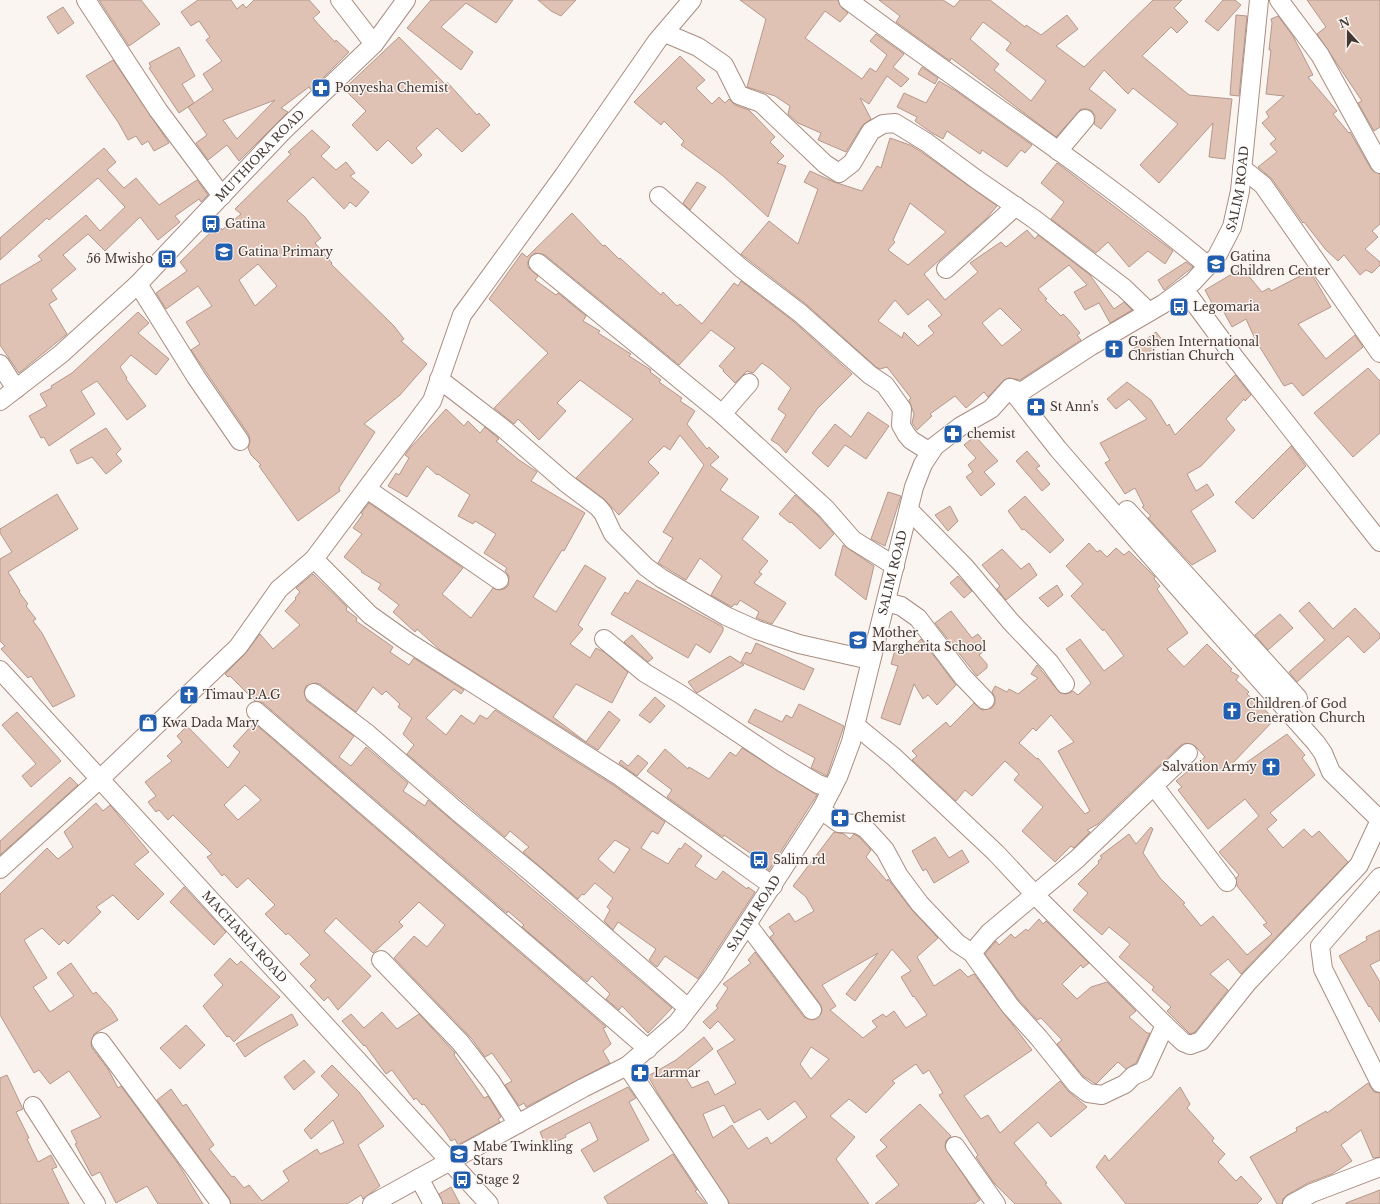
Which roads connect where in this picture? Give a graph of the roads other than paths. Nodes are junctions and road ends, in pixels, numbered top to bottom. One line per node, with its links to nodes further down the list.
1 (86, 0): 14 (street)
2 (340, 0): 9 (street)
3 (406, 0): 9 (street, MUTHIORA ROAD)
4 (692, 0): 8 (street)
5 (848, 0): 11 (street)
6 (1279, 0): 12 (street)
7 (1254, 3): 13 (street, SALIM ROAD)
8 (664, 33): 16 (street); 25 (street)
9 (374, 44): 14 (street, MUTHIORA ROAD)
10 (1085, 119): 11 (street)
11 (1058, 151): 18 (street)
12 (1380, 164)
13 (1242, 168): 18 (street, SALIM ROAD); 23 (street)
14 (222, 196): 20 (street, MUTHIORA ROAD)
15 (659, 196): 32 (street)
16 (1016, 206): 19 (street); 22 (street)
17 (538, 263): 30 (street)
18 (1208, 266): 21 (street, SALIM ROAD)
19 (946, 269)
20 (138, 284): 27 (street, MUTHIORA ROAD); 31 (street)
21 (1184, 289): 22 (street, SALIM ROAD); 35 (street)
22 (1149, 312): 28 (street, SALIM ROAD)
23 (1380, 352)
24 (0, 364): 27 (street)
25 (439, 379): 33 (street); 41 (street)
26 (749, 383): 30 (street)
27 (16, 389): 29 (street, MUTHIORA ROAD)
28 (1015, 390): 32 (street, SALIM ROAD); 45 (street); 64 (street)
29 (0, 401)
30 (722, 414): 37 (street)
31 (240, 441)
32 (930, 452): 34 (street, SALIM ROAD)
33 (367, 489): 36 (street); 38 (street)
34 (909, 510): 37 (street, SALIM ROAD); 43 (street)
35 (1380, 542)
36 (314, 559): 50 (street); 57 (street)
37 (895, 566): 39 (street, SALIM ROAD)
38 (499, 580)
39 (886, 602): 41 (street, SALIM ROAD); 46 (street)
40 (604, 639): 52 (street)
41 (870, 660): 48 (street, SALIM ROAD)
42 (0, 670): 50 (street, MACHARIA ROAD)
43 (1065, 684)
44 (314, 693): 62 (street)
45 (1298, 698)
46 (985, 700)
47 (256, 711): 66 (street)
48 (856, 725): 52 (street, SALIM ROAD); 58 (street)
49 (1188, 753): 51 (street)
50 (101, 778): 54 (street); 72 (street, MACHARIA ROAD)
51 (1154, 786): 56 (street); 58 (street)
52 (832, 789): 53 (street, SALIM ROAD)
53 (821, 810): 57 (street, SALIM ROAD); 60 (street)
54 (0, 869)
55 (1380, 877): 68 (street)
56 (1227, 882)
57 (773, 886): 59 (street, SALIM ROAD)
58 (1034, 894): 60 (street); 64 (street)
59 (747, 924): 62 (street, SALIM ROAD); 63 (street)
60 (972, 953): 64 (street)
61 (381, 960): 70 (street)
62 (688, 1008): 66 (street, SALIM ROAD)
63 (812, 1010)
64 (1165, 1025)
65 (101, 1042): 76 (street)
66 (648, 1049): 67 (street, SALIM ROAD)
67 (627, 1066): 70 (street, SALIM ROAD); 80 (street)
68 (1380, 1083)
69 (33, 1106): 75 (street)
70 (518, 1124): 72 (street, SALIM ROAD)
71 (955, 1146): 81 (street)
72 (450, 1161): 74 (street, SALIM ROAD); 79 (street, MACHARIA ROAD)
73 (1378, 1172): 82 (street)
74 (419, 1178): 77 (street, SALIM ROAD); 78 (street)
75 (96, 1204)
76 (221, 1204)
77 (372, 1204)
78 (433, 1204)
79 (489, 1204)
80 (719, 1204)
81 (996, 1204)
82 (1292, 1204)

